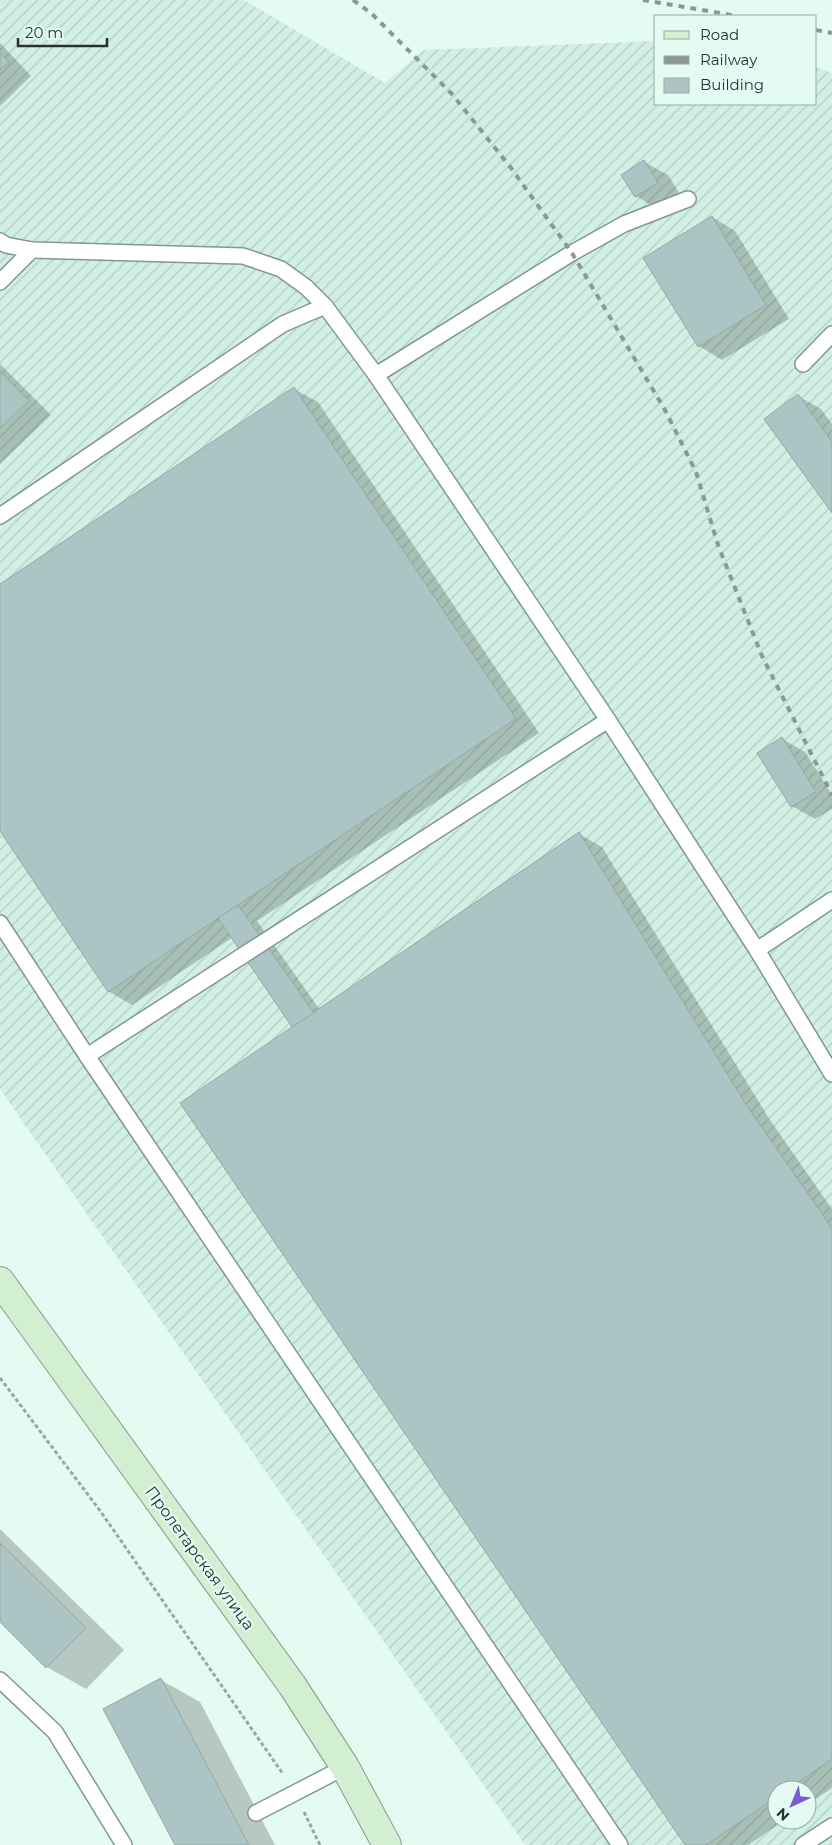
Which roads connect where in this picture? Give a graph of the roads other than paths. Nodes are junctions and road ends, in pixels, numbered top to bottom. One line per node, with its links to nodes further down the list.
1 (688, 199): 8 (lane)
2 (0, 241): 3 (lane)
3 (32, 250): 4 (lane); 5 (lane)
4 (0, 282)
5 (325, 306): 8 (lane); 9 (lane)
6 (832, 334): 7 (lane)
7 (803, 364)
8 (376, 375): 10 (lane)
9 (0, 516)
10 (608, 720): 13 (lane); 14 (lane)
11 (832, 900): 13 (lane)
12 (0, 923): 14 (lane)
13 (757, 950): 15 (lane)
14 (87, 1056): 23 (lane)
15 (832, 1074)
16 (0, 1281): 18 (main road, Пролетарская улица)
17 (0, 1680): 21 (lane)
18 (345, 1768): 19 (lane); 22 (main road, Пролетарская улица)
19 (256, 1813)
20 (832, 1826): 24 (lane)
21 (124, 1845)
22 (386, 1845)
23 (620, 1845)
24 (804, 1845)

